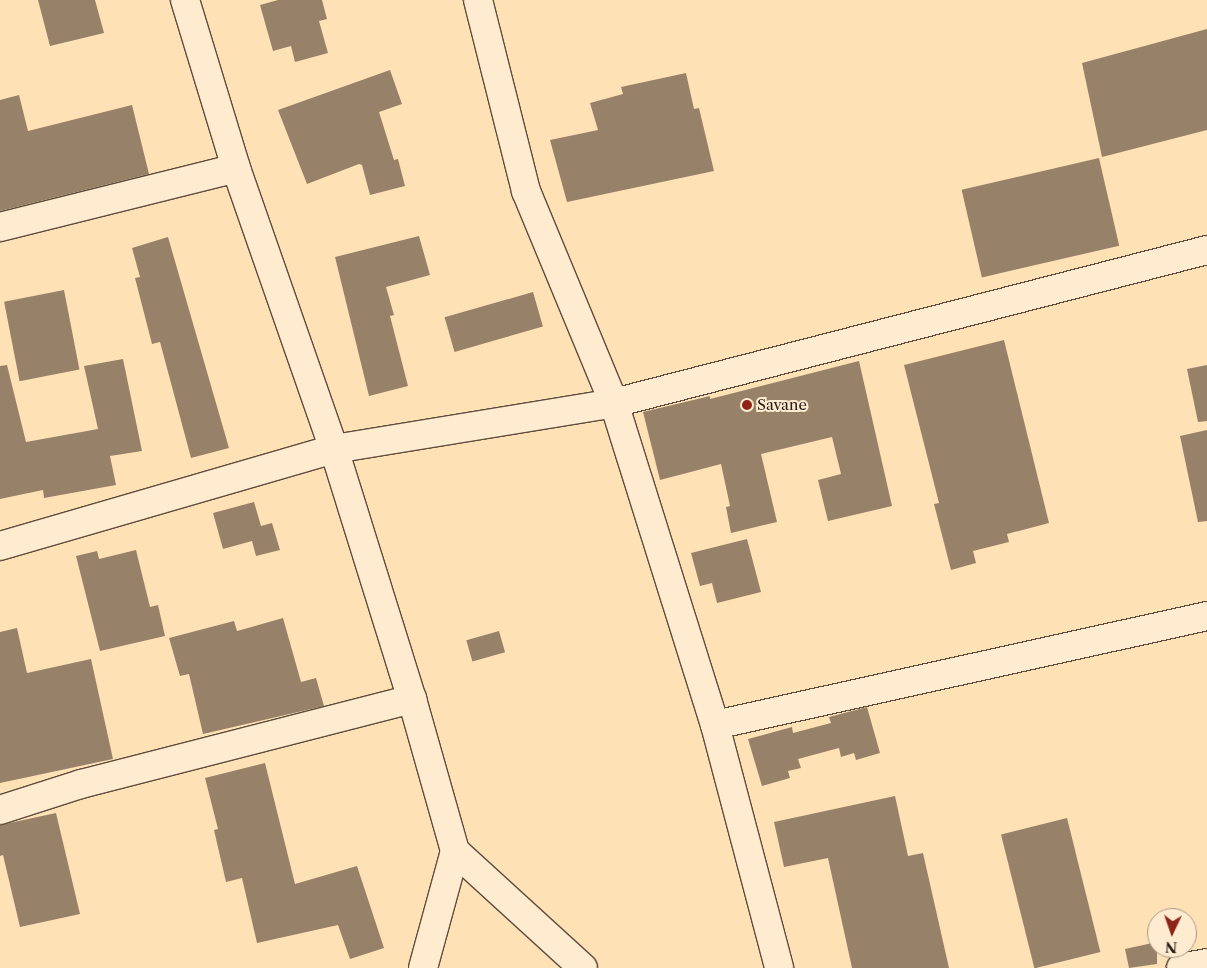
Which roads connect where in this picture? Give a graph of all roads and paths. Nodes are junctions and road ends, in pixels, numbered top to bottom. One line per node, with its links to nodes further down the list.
1 (184, 0): 3 (street)
2 (478, 0): 6 (street)
3 (236, 168): 4 (street); 7 (street)
4 (0, 227)
5 (1207, 250): 6 (street)
6 (614, 403): 7 (street); 11 (street)
7 (334, 449): 8 (street); 10 (street)
8 (0, 546)
9 (1207, 616): 11 (street)
10 (412, 699): 12 (street); 13 (street)
11 (715, 725): 17 (street)
12 (0, 810)
13 (455, 851): 15 (street); 16 (street)
14 (1207, 963): 18 (street)
15 (423, 968)
16 (582, 968)
17 (779, 968)
18 (1181, 968)

